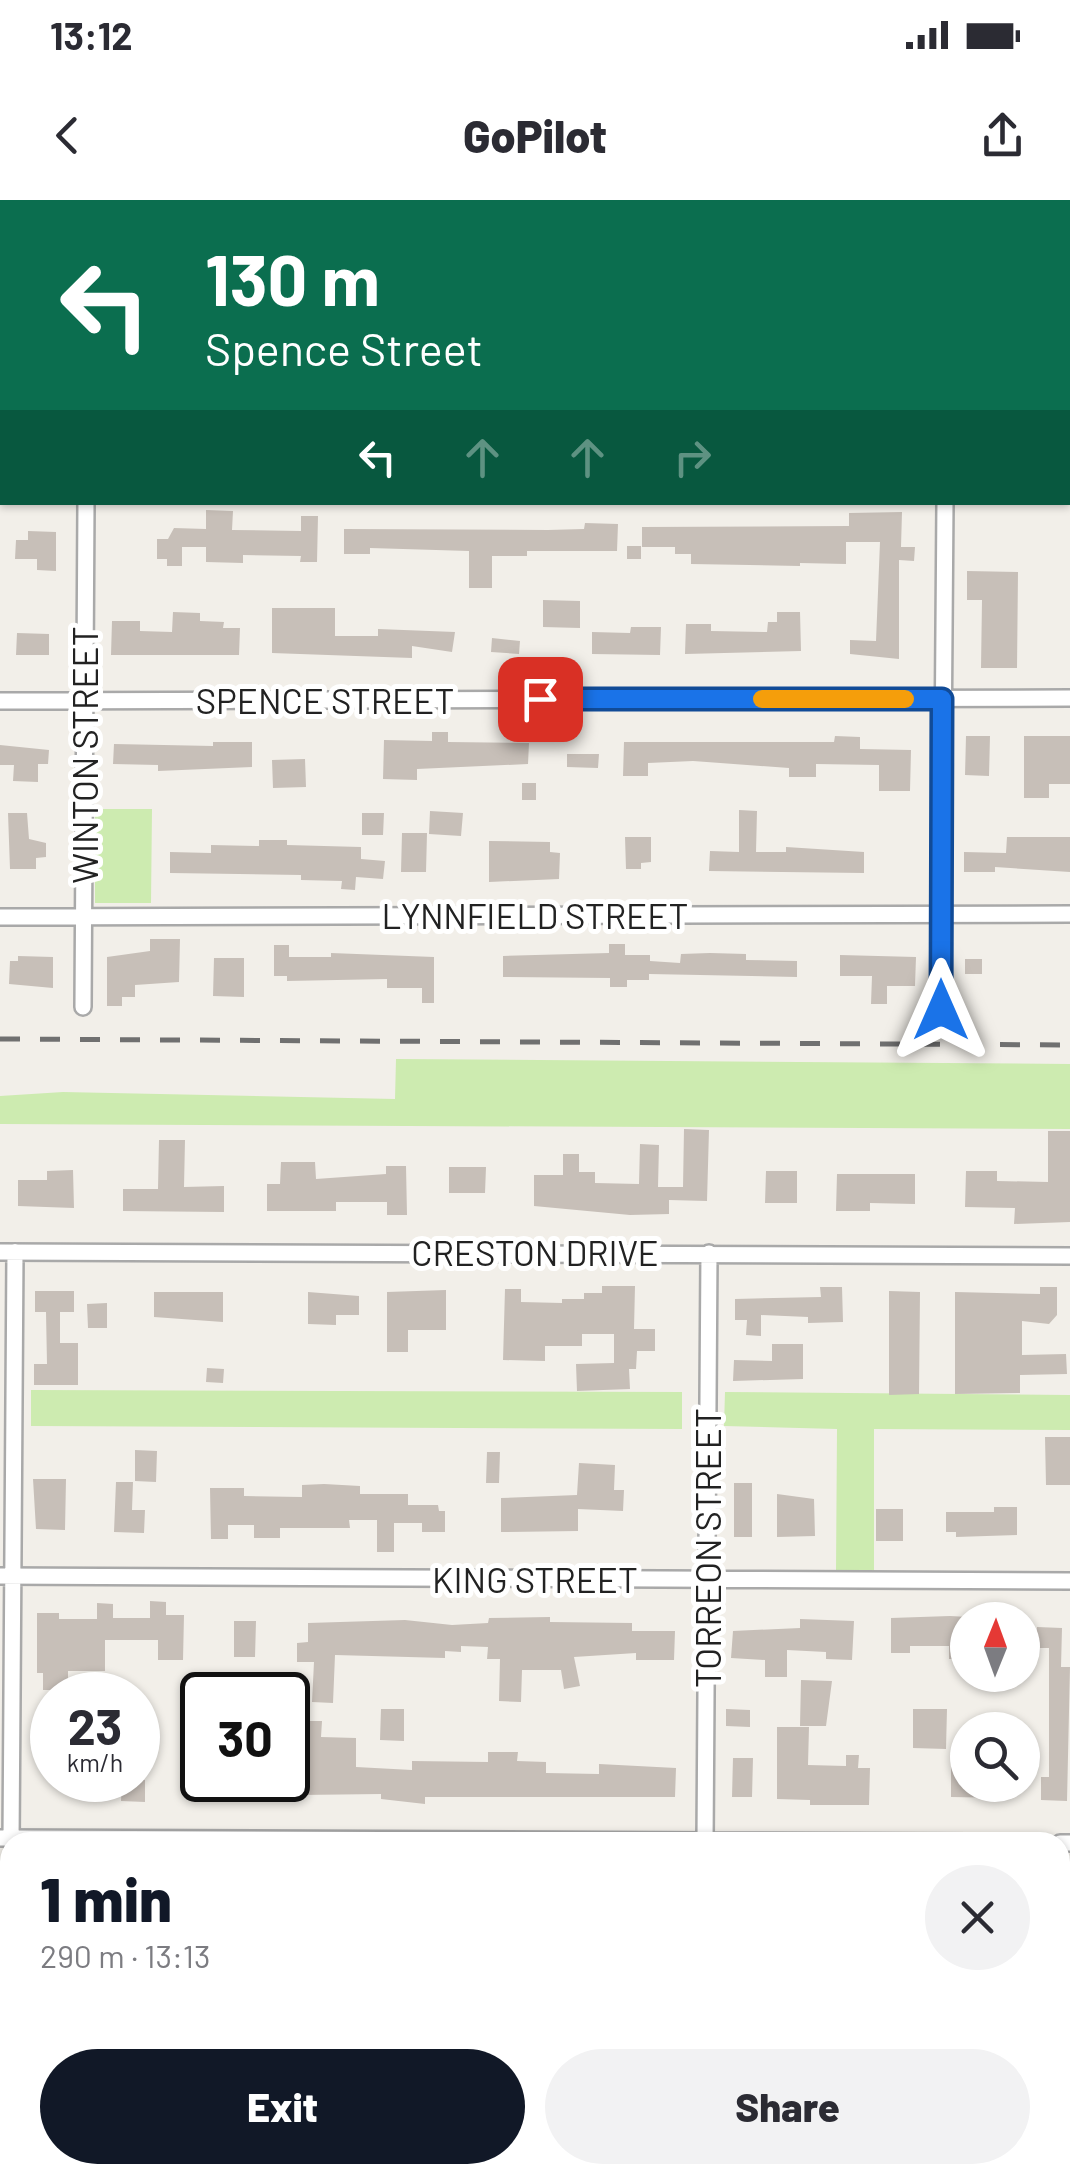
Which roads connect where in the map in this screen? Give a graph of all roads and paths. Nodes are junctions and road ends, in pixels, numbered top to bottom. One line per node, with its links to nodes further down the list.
1 (86, 505): 5 (street, WINTON STREET)
2 (944, 505): 4 (street)
3 (1070, 698): 4 (street, SPENCE STREET)
4 (942, 699): 5 (street, SPENCE STREET); 7 (street)
5 (83, 700): 6 (street, SPENCE STREET); 10 (street, WINTON STREET)
6 (0, 701)
7 (942, 914): 8 (street, LYNNFIELD STREET); 10 (street, LYNNFIELD STREET); 12 (street)
8 (1070, 914)
9 (0, 917): 10 (street, LYNNFIELD STREET)
10 (83, 917): 11 (street, WINTON STREET)
11 (83, 1007)
12 (941, 1010)
13 (7, 1252): 14 (street, CRESTON DRIVE); 16 (street)
14 (709, 1252): 15 (street, CRESTON DRIVE); 17 (street, TORREON STREET)
15 (1070, 1256)
16 (6, 1576): 17 (street, KING STREET); 19 (street)
17 (706, 1580): 18 (street, KING STREET); 20 (street, TORREON STREET)
18 (1070, 1581)
19 (7, 1832)
20 (705, 1832)

